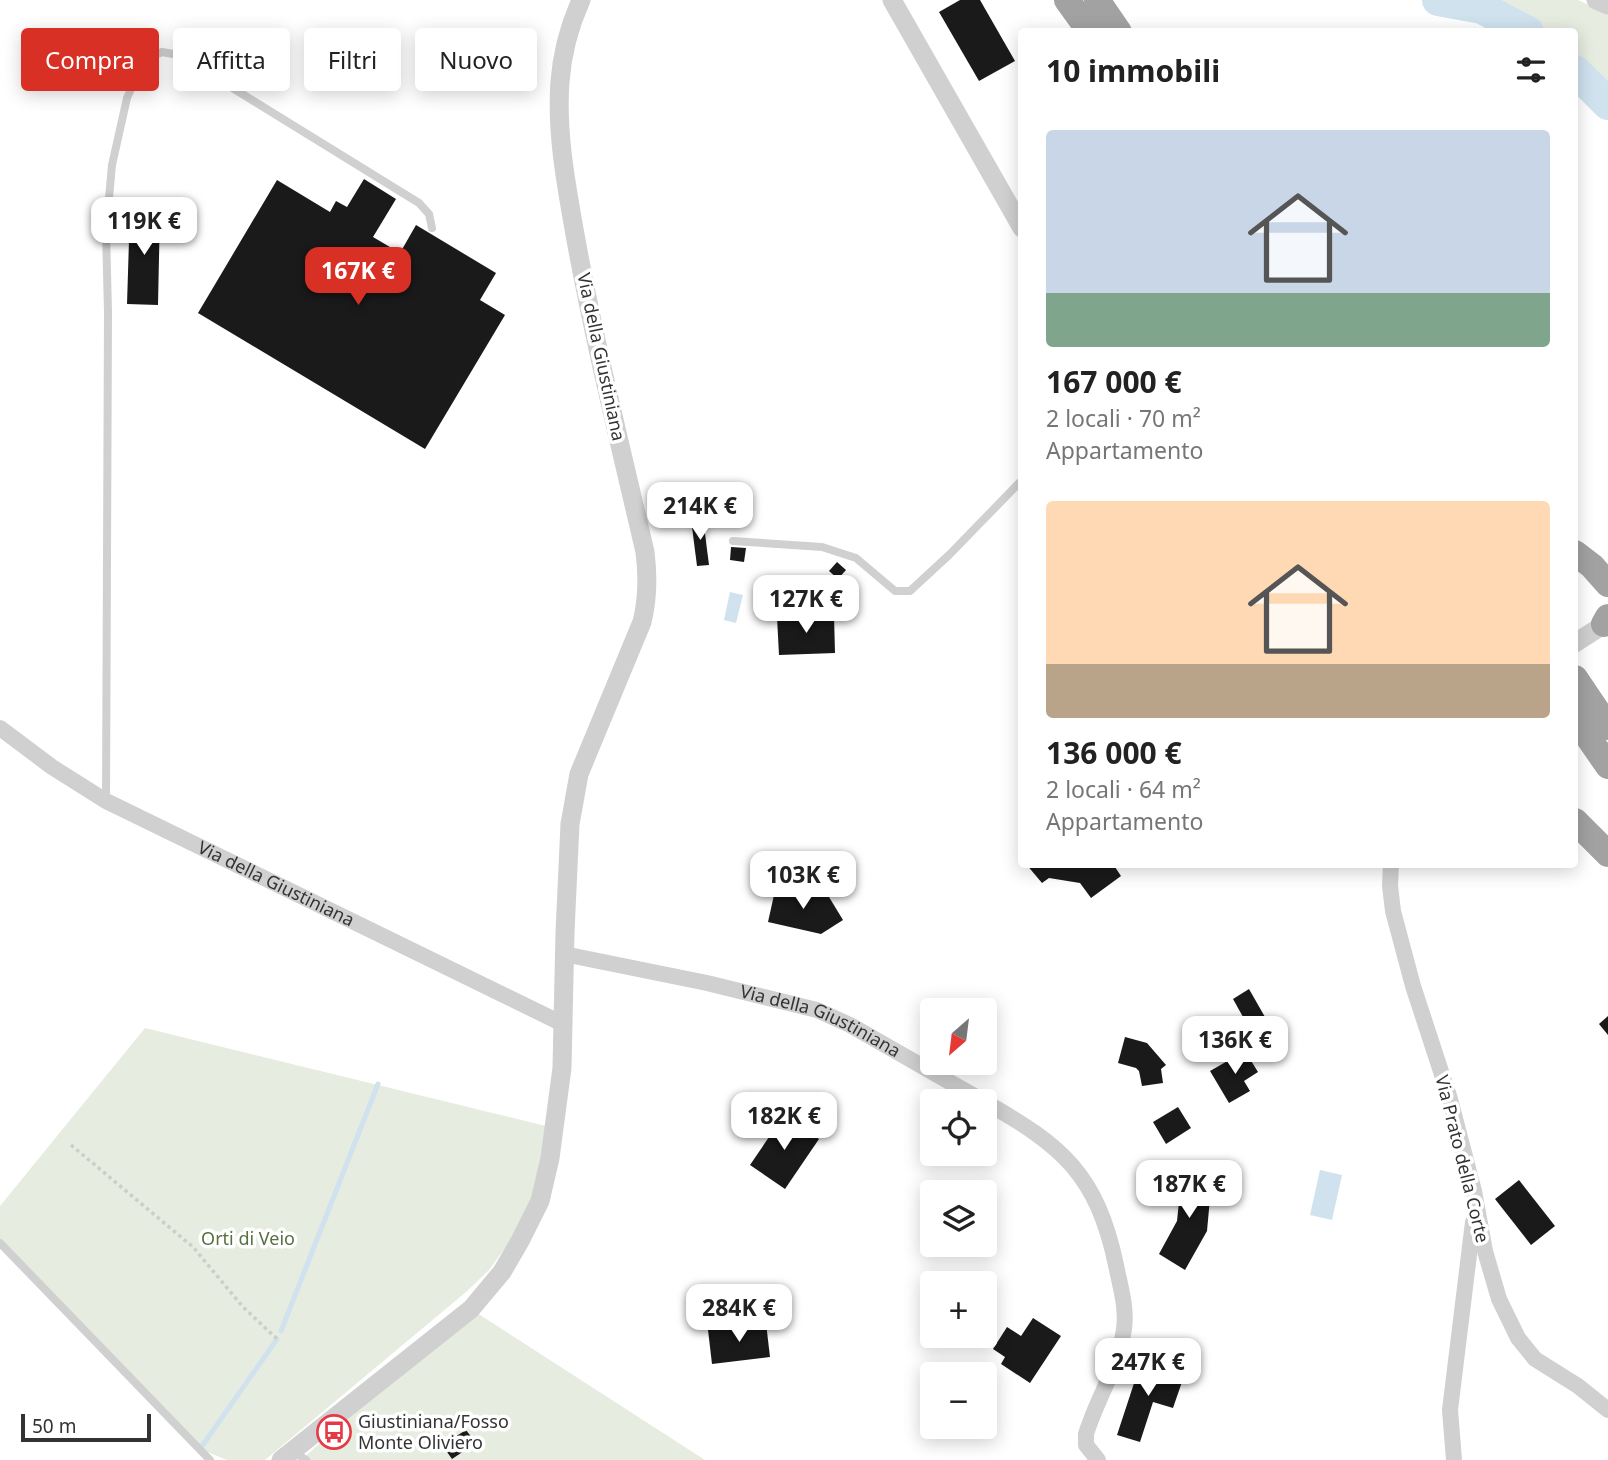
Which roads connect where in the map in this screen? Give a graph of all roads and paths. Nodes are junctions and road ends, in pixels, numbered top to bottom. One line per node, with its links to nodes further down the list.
1 (581, 0): 24 (street, Via della Giustiniana)
2 (892, 0): 9 (street)
3 (1068, 0): 7 (highway)
4 (1097, 0): 8 (highway)
5 (1595, 0): 6 (street)
6 (1608, 5)
7 (1087, 28)
8 (1116, 28)
9 (1018, 221)
10 (432, 228): 20 (lane)
11 (1018, 484): 12 (lane)
12 (733, 541)
13 (1607, 622): 14 (street)
14 (1578, 641)
15 (1578, 682): 17 (highway)
16 (1578, 722): 19 (highway)
17 (1608, 727)
18 (0, 729): 20 (street, Via della Giustiniana)
19 (1608, 766)
20 (106, 801): 25 (street, Via della Giustiniana)
21 (1578, 824): 22 (highway)
22 (1608, 855)
23 (1391, 868): 29 (street, Via Prato della Corte)
24 (564, 954): 25 (street, Via della Giustiniana); 26 (street, Via della Giustiniana)
25 (563, 1024): 33 (street, Via della Giustiniana)
26 (963, 1089)
27 (997, 1108): 35 (street, Via della Giustiniana)
28 (71, 1145): 31 (path)
29 (1474, 1191): 32 (street, Via Prato della Corte); 36 (street)
30 (0, 1243): 34 (lane)
31 (277, 1339)
32 (1608, 1410)
33 (293, 1457)
34 (210, 1460)
35 (1098, 1460)
36 (1454, 1460)

